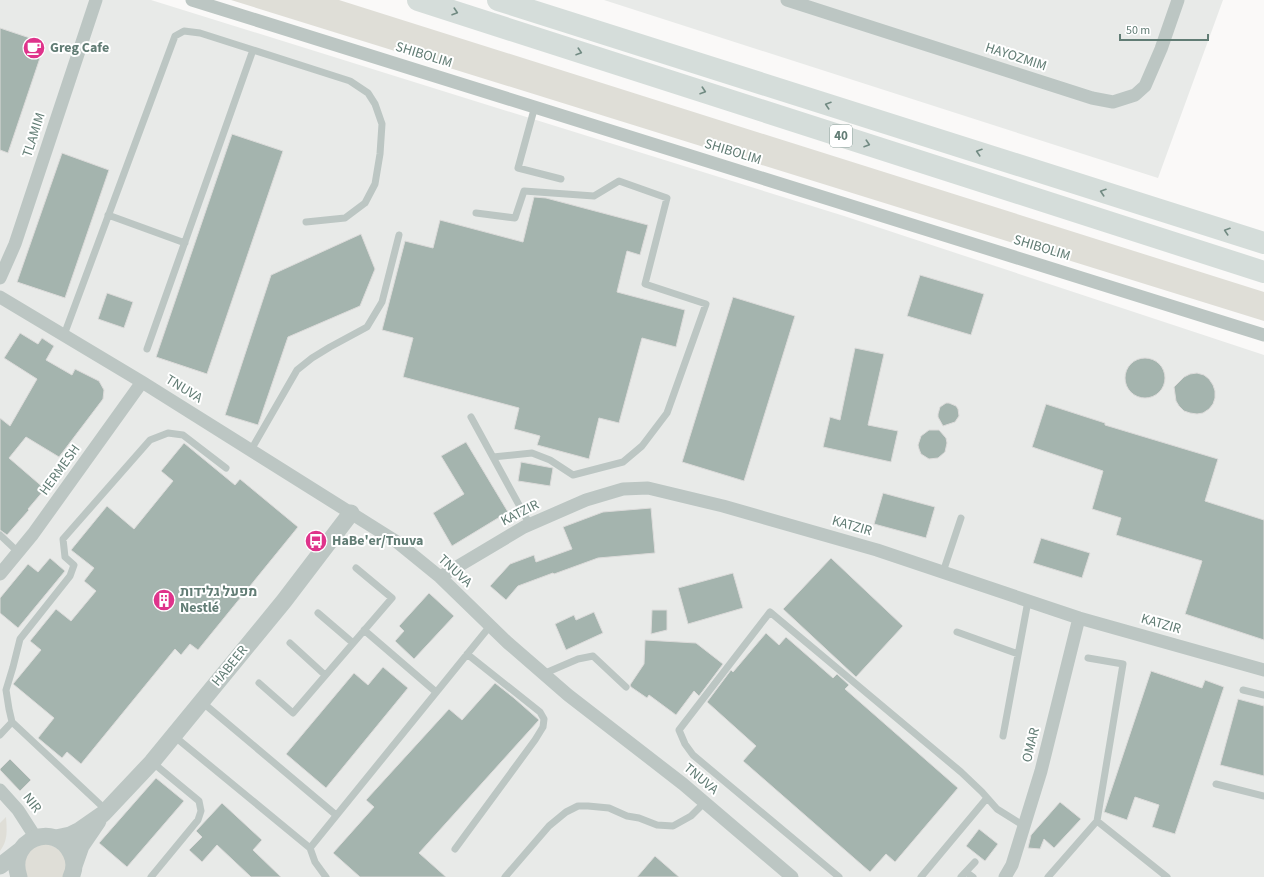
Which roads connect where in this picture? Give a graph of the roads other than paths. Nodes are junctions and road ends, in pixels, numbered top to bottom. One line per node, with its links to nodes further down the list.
1 (96, 0): 17 (street, TLAMIM)
2 (192, 0): 8 (street, SHIBOLIM)
3 (418, 0): 16 (highway, 40, one-way to 16)
4 (498, 0): 15 (highway, 40, one-way to 4)
5 (787, 0): 6 (street, HAYOZMIM)
6 (1178, 0)
7 (253, 50): 11 (lane); 12 (lane); 14 (lane)
8 (535, 106): 9 (lane); 20 (street, SHIBOLIM)
9 (561, 179)
10 (476, 213): 25 (lane)
11 (108, 215): 14 (lane); 19 (lane)
12 (306, 222)
13 (399, 234): 24 (lane)
14 (185, 243): 21 (lane)
15 (1264, 243)
16 (1264, 272)
17 (0, 278)
18 (0, 297): 19 (street, TNUVA)
19 (64, 335): 22 (street, TNUVA)
20 (1264, 336)
21 (147, 349)
22 (142, 382): 24 (street, TNUVA); 31 (street, HERMESH)
23 (471, 417): 25 (lane)
24 (251, 450): 27 (street, TNUVA)
25 (493, 457): 29 (lane)
26 (226, 468): 56 (lane)
27 (352, 513): 35 (street, TNUVA); 55 (street, HABEER)
28 (961, 518): 33 (lane)
29 (530, 525): 33 (street, KATZIR); 35 (street, KATZIR)
30 (0, 535): 31 (lane)
31 (18, 552): 34 (street, HERMESH)
32 (356, 568): 40 (lane)
33 (944, 572): 36 (street, KATZIR)
34 (0, 574)
35 (440, 577): 39 (street, TNUVA)
36 (1028, 601): 38 (street, KATZIR); 45 (lane)
37 (318, 613): 43 (lane)
38 (1079, 618): 47 (street, KATZIR); 69 (street, OMAR)
39 (490, 626): 44 (lane); 48 (street, TNUVA)
40 (364, 630): 43 (lane); 53 (lane)
41 (957, 632): 45 (lane)
42 (290, 643): 49 (lane)
43 (353, 643): 49 (lane)
44 (466, 654): 53 (lane); 74 (lane)
45 (1018, 654): 59 (lane)
46 (1088, 658): 68 (lane)
47 (1264, 670)
48 (543, 674): 51 (lane); 65 (street, TNUVA)
49 (325, 675): 50 (lane)
50 (259, 683)
51 (626, 688)
52 (1243, 690): 54 (lane)
53 (436, 692): 67 (lane)
54 (1264, 695)
55 (202, 702): 58 (street, HABEER); 67 (lane)
56 (12, 722): 57 (lane); 66 (lane)
57 (0, 735)
58 (173, 736): 60 (street, HABEER); 73 (lane)
59 (1003, 736)
60 (152, 762): 66 (street, HABEER); 80 (lane)
61 (1216, 784): 63 (lane)
62 (0, 790): 70 (street, NIR)
63 (1264, 796)
64 (987, 798): 69 (lane); 84 (lane); 85 (lane)
65 (705, 802): 82 (lane); 83 (street, TNUVA)
66 (105, 812): 71 (street, HABEER); 77 (street, HABEER)
67 (336, 815): 73 (lane)
68 (1097, 821): 88 (lane); 89 (lane)
69 (1024, 826): 87 (street, OMAR)
70 (36, 838): 71 (street, HABEER); 72 (street)
71 (56, 838): 77 (street)
72 (22, 848): 76 (street); 79 (street)
73 (310, 848): 81 (lane)
74 (455, 850)
75 (975, 862): 78 (lane)
76 (0, 866)
77 (74, 873)
78 (964, 874): 86 (lane)
79 (19, 877)
80 (151, 877)
81 (326, 877)
82 (505, 877)
83 (792, 877)
84 (839, 877)
85 (921, 877)
86 (973, 877)
87 (1005, 877)
88 (1048, 877)
89 (1167, 877)

